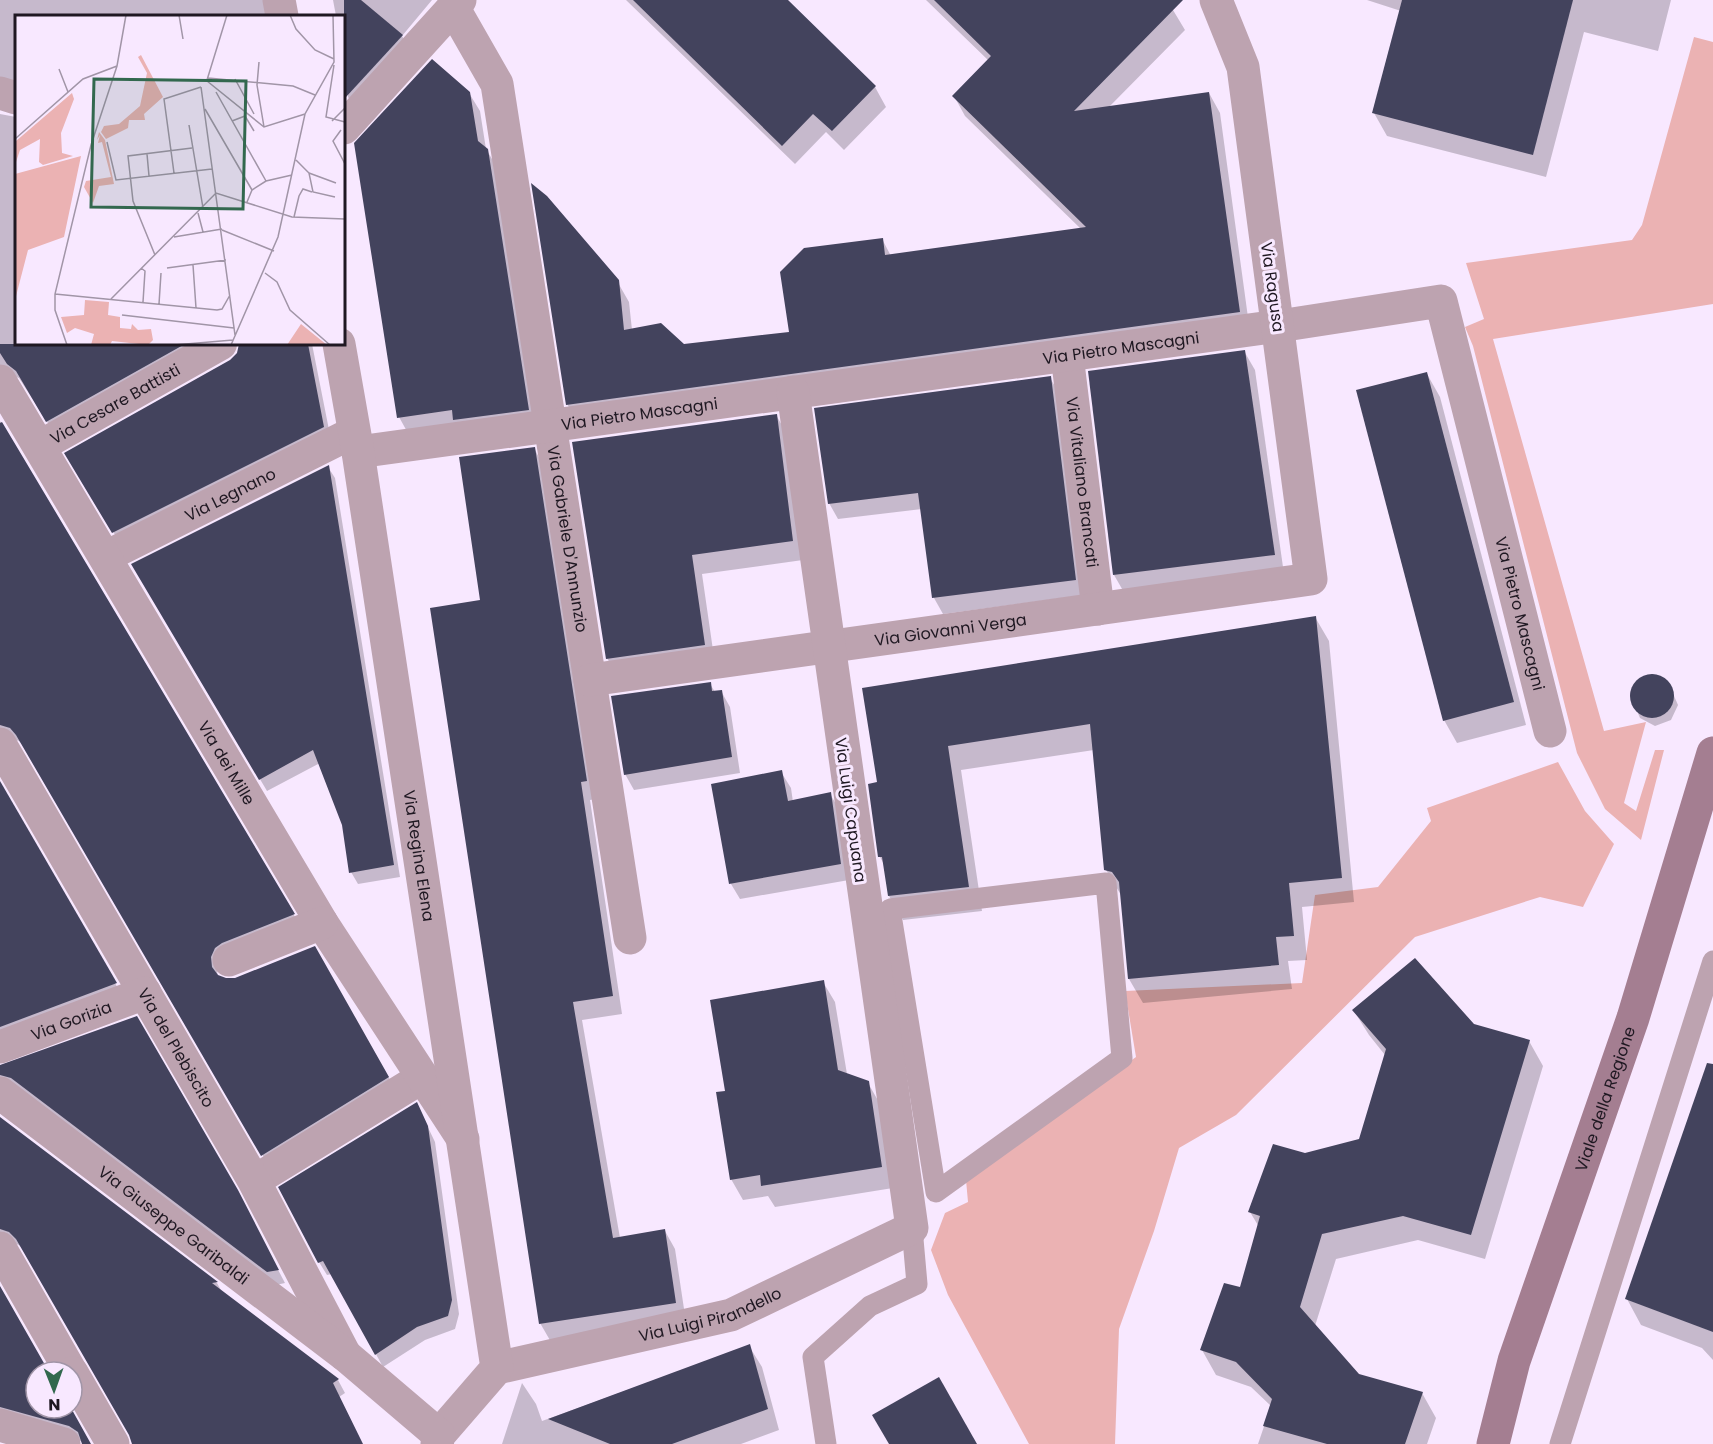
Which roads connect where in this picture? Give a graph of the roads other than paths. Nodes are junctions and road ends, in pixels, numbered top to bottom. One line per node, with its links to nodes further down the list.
1 (279, 0): 4 (street)
2 (1216, 0): 8 (street, Via Ragusa)
3 (456, 3): 7 (street); 14 (street, Via Gabriele D'Annunzio)
4 (282, 15)
5 (0, 93): 6 (street)
6 (15, 98)
7 (345, 127)
8 (1279, 326): 11 (street, Via Pietro Mascagni); 18 (street, Via Ragusa); 22 (street, Via Pietro Mascagni)
9 (219, 345): 16 (street, Via Cesare Battisti)
10 (339, 345): 15 (street, Via Regina Elena)
11 (1067, 355): 13 (street, Via Pietro Mascagni); 19 (street, Via Vitaliano Brancati)
12 (0, 381): 16 (street, Via dei Mille)
13 (793, 392): 14 (street, Via Pietro Mascagni); 20 (street, Via Luigi Capuana)
14 (551, 426): 15 (street, Via Pietro Mascagni); 21 (street, Via Gabriele D'Annunzio)
15 (356, 442): 17 (street, Via Legnano); 33 (street, Via Regina Elena)
16 (40, 446): 17 (street, Via dei Mille)
17 (105, 557): 25 (street, Via dei Mille)
18 (1311, 579): 19 (street, Via Giovanni Verga)
19 (1098, 609): 20 (street, Via Giovanni Verga)
20 (827, 646): 21 (street, Via Giovanni Verga); 36 (street, Via Luigi Capuana)
21 (590, 680): 26 (street, Via Gabriele D'Annunzio)
22 (1550, 731)
23 (0, 744): 29 (street, Via del Plebiscito)
24 (1713, 753): 47 (main road, Viale della Regione)
25 (322, 923): 27 (street); 31 (street, Via dei Mille)
26 (630, 938)
27 (229, 960)
28 (1713, 961): 48 (lane)
29 (145, 993): 30 (street, Via Gorizia); 34 (street, Via del Plebiscito)
30 (0, 1047)
31 (423, 1077): 33 (street, Via dei Mille); 34 (street)
32 (0, 1093): 38 (street, Via Giuseppe Garibaldi)
33 (463, 1139): 40 (street, Via Regina Elena)
34 (254, 1181): 38 (street, Via del Plebiscito)
35 (936, 1192): 35 (lane)
36 (912, 1228): 40 (street, Via Luigi Pirandello); 46 (lane)
37 (0, 1248): 39 (street)
38 (345, 1355): 43 (street, Via Giuseppe Garibaldi)
39 (65, 1360)
40 (497, 1368): 43 (street)
41 (84, 1394): 45 (street)
42 (0, 1425): 44 (street)
43 (438, 1439)
44 (64, 1444)
45 (113, 1444)
46 (826, 1444)
47 (1493, 1444)
48 (1560, 1444)

